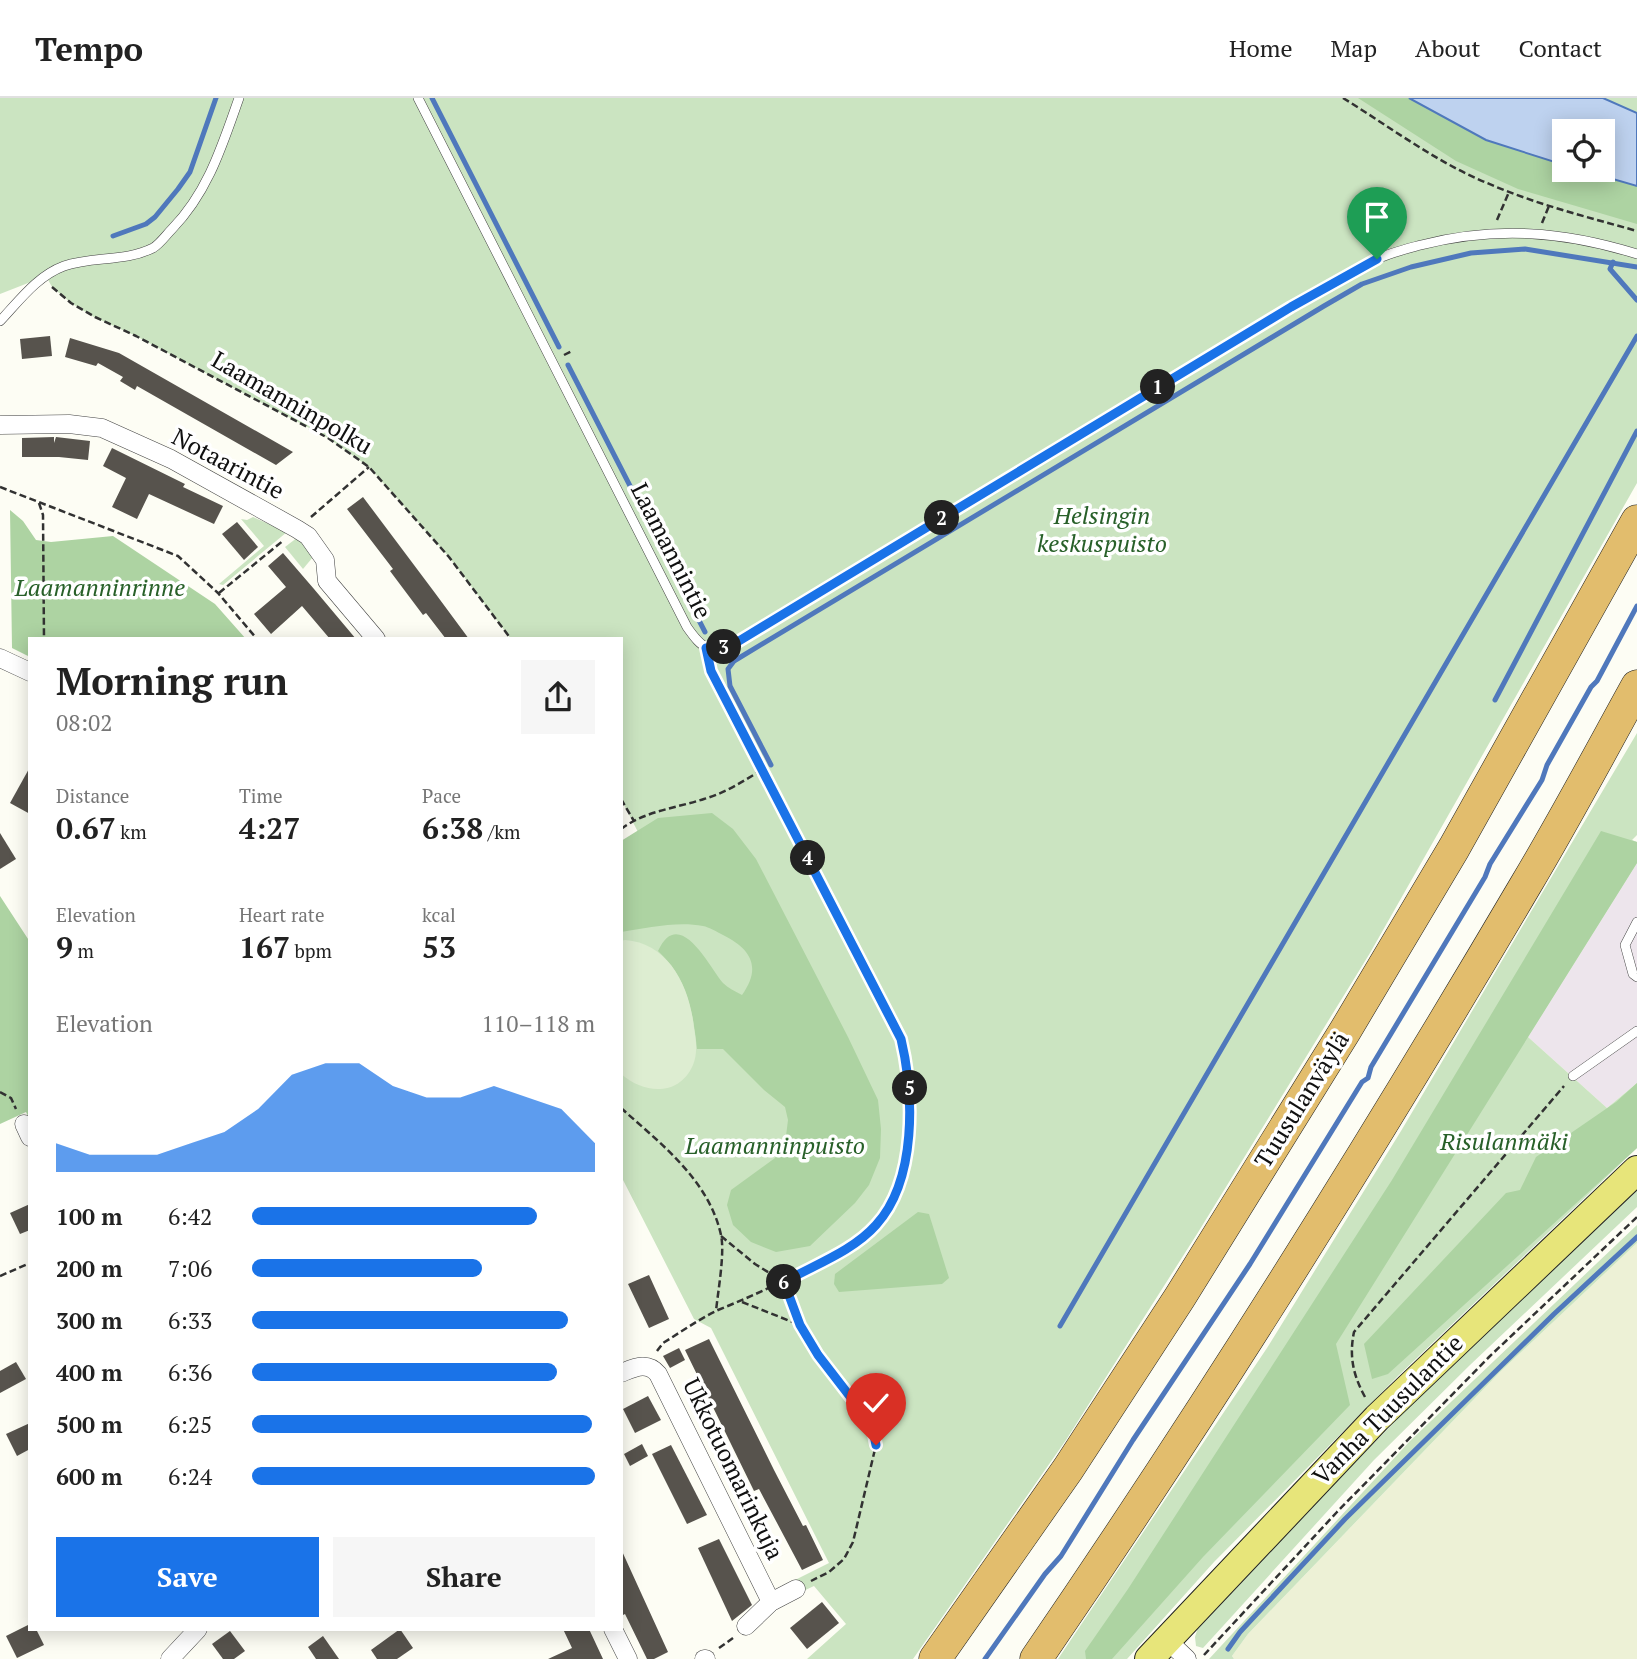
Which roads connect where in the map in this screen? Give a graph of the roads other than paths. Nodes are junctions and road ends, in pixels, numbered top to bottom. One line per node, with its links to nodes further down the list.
1 (239, 98): 4 (lane)
2 (418, 98): 3 (lane, Laamannintie)
3 (1637, 254)
4 (0, 321)
5 (0, 425): 7 (street, Notaarintie)
6 (1637, 521): 25 (highway, Tuusulanväylä)
7 (374, 637)
8 (0, 657): 9 (street)
9 (28, 671)
10 (1637, 686): 26 (highway)
11 (1637, 922): 12 (lane)
12 (1637, 977)
13 (1637, 1031): 14 (lane)
14 (1573, 1076)
15 (1637, 1170): 22 (main road, Vanha Tuusulantie)
16 (623, 1372): 18 (street, Ukkotuomarinkuja)
17 (796, 1589): 18 (street, Ukkotuomarinkuja)
18 (771, 1602): 19 (street, Ukkotuomarinkuja)
19 (746, 1626)
20 (196, 1631): 23 (street)
21 (614, 1631): 24 (street)
22 (1158, 1649): 27 (street)
23 (170, 1659)
24 (628, 1659)
25 (935, 1659)
26 (1036, 1659)
27 (1186, 1659)

